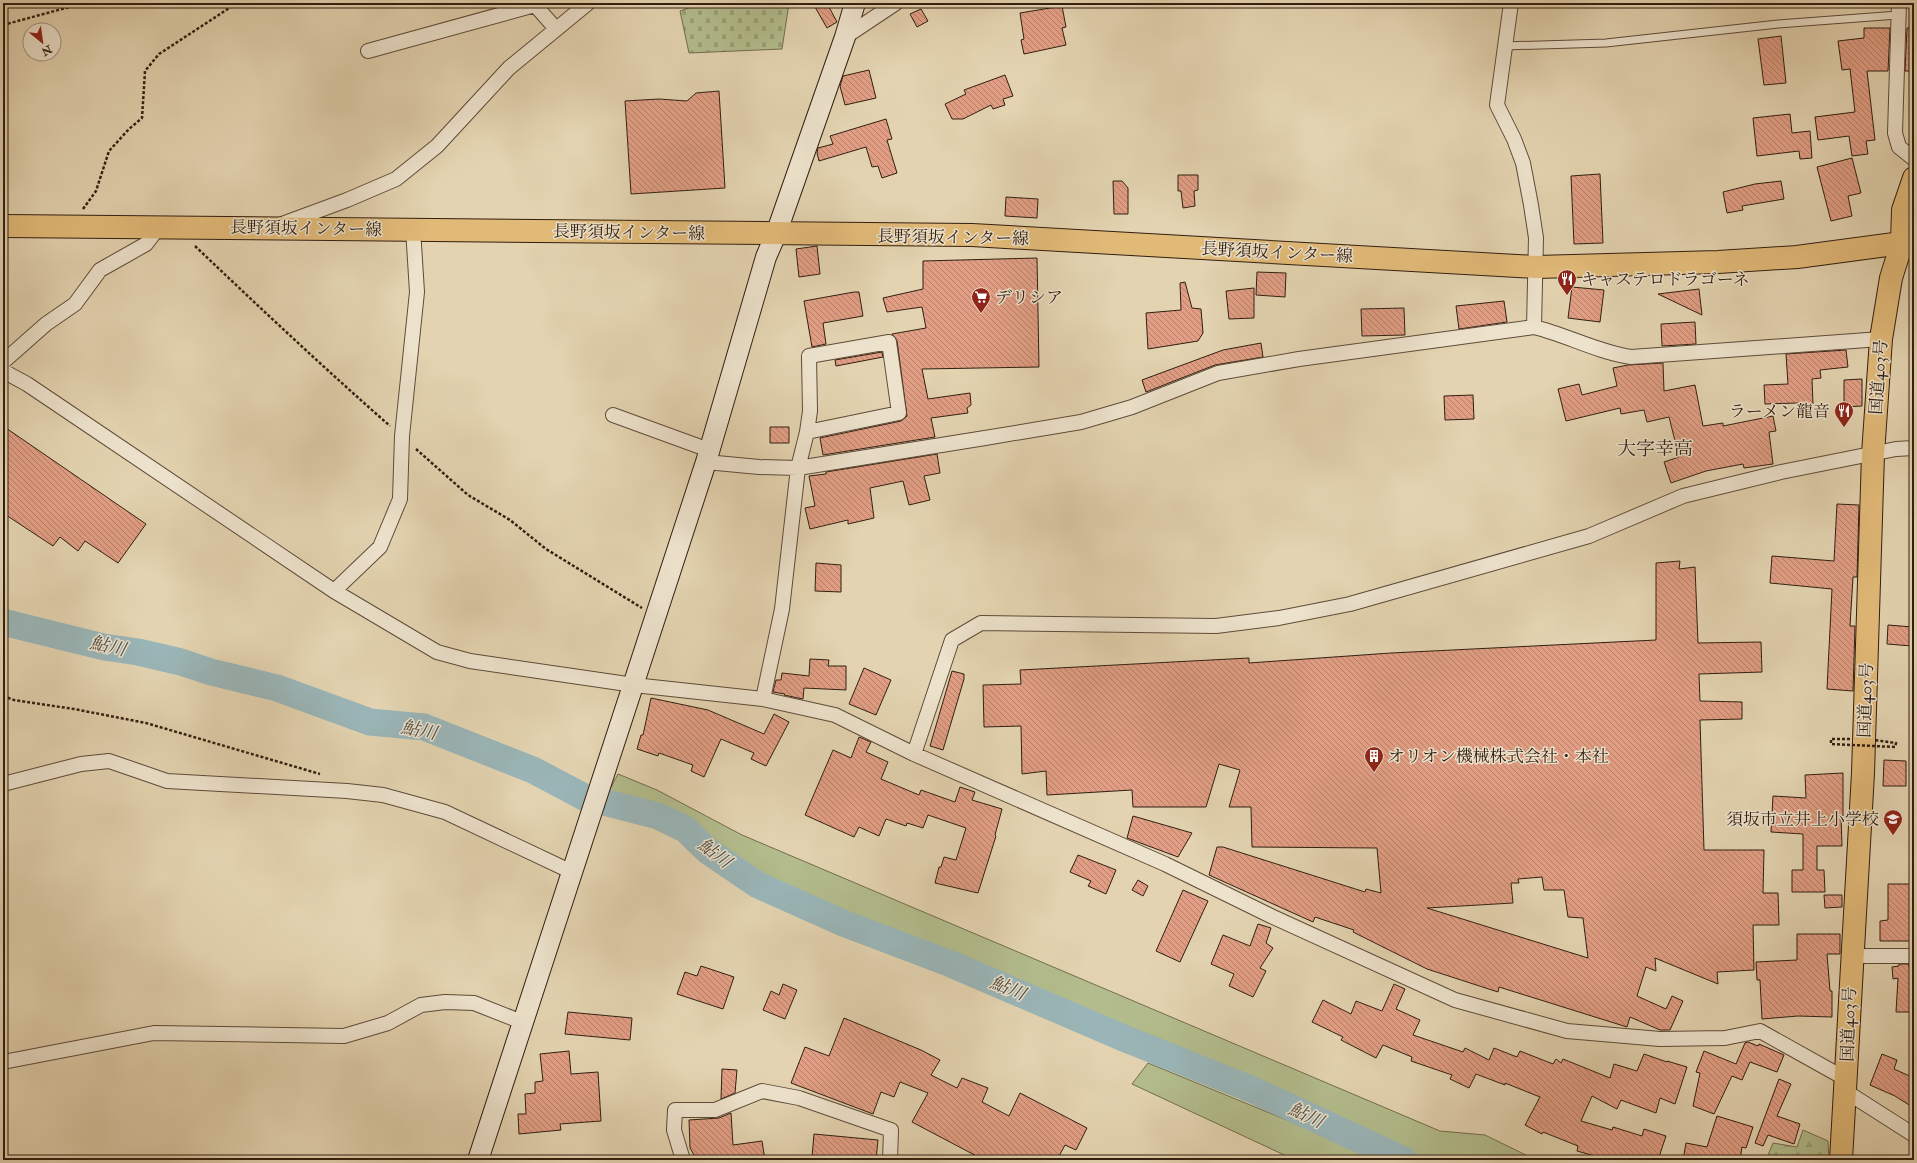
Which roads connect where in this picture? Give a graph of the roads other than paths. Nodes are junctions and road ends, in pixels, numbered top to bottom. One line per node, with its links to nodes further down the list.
1 (588, 3): 6 (street)
2 (855, 3): 7 (street)
3 (896, 3): 7 (street)
4 (1511, 3): 8 (street)
5 (1899, 9): 8 (lane); 10 (street)
6 (556, 29): 9 (street); 15 (street)
7 (845, 37): 17 (street)
8 (1504, 46): 19 (street)
9 (368, 51)
10 (1914, 159)
11 (1914, 178): 18 (main road, 国道403号)
12 (1914, 222): 18 (main road, 国道403号)
13 (3, 226): 14 (main road, 長野須坂インター線)
14 (159, 227): 15 (main road, 長野須坂インター線); 22 (street)
15 (273, 228): 16 (main road, 長野須坂インター線)
16 (413, 229): 17 (main road, 長野須坂インター線); 30 (street)
17 (776, 234): 19 (main road, 長野須坂インター線); 28 (street)
18 (1908, 242): 19 (main road, 長野須坂インター線); 21 (main road, 国道403号)
19 (1536, 267): 20 (street)
20 (1534, 327): 21 (street); 29 (street)
21 (1880, 339): 27 (main road, 国道403号)
22 (3, 362)
23 (3, 371): 30 (street)
24 (613, 415): 28 (street)
25 (807, 432): 25 (street); 29 (street)
26 (1914, 448): 27 (street)
27 (1873, 454): 33 (street); 36 (main road, 国道403号)
28 (707, 456): 29 (street); 31 (street)
29 (798, 468): 32 (street)
30 (334, 591): 31 (street)
31 (634, 685): 32 (street); 35 (street)
32 (763, 700): 33 (street)
33 (914, 754): 40 (street)
34 (3, 784): 35 (street)
35 (574, 868): 38 (street)
36 (1852, 956): 37 (street); 40 (main road, 国道403号)
37 (1914, 956)
38 (522, 1022): 39 (street); 42 (street)
39 (3, 1062)
40 (1846, 1085): 41 (street); 45 (main road, 国道403号)
41 (1914, 1135)
42 (478, 1160)
43 (683, 1160): 44 (street)
44 (890, 1160)
45 (1841, 1160)

